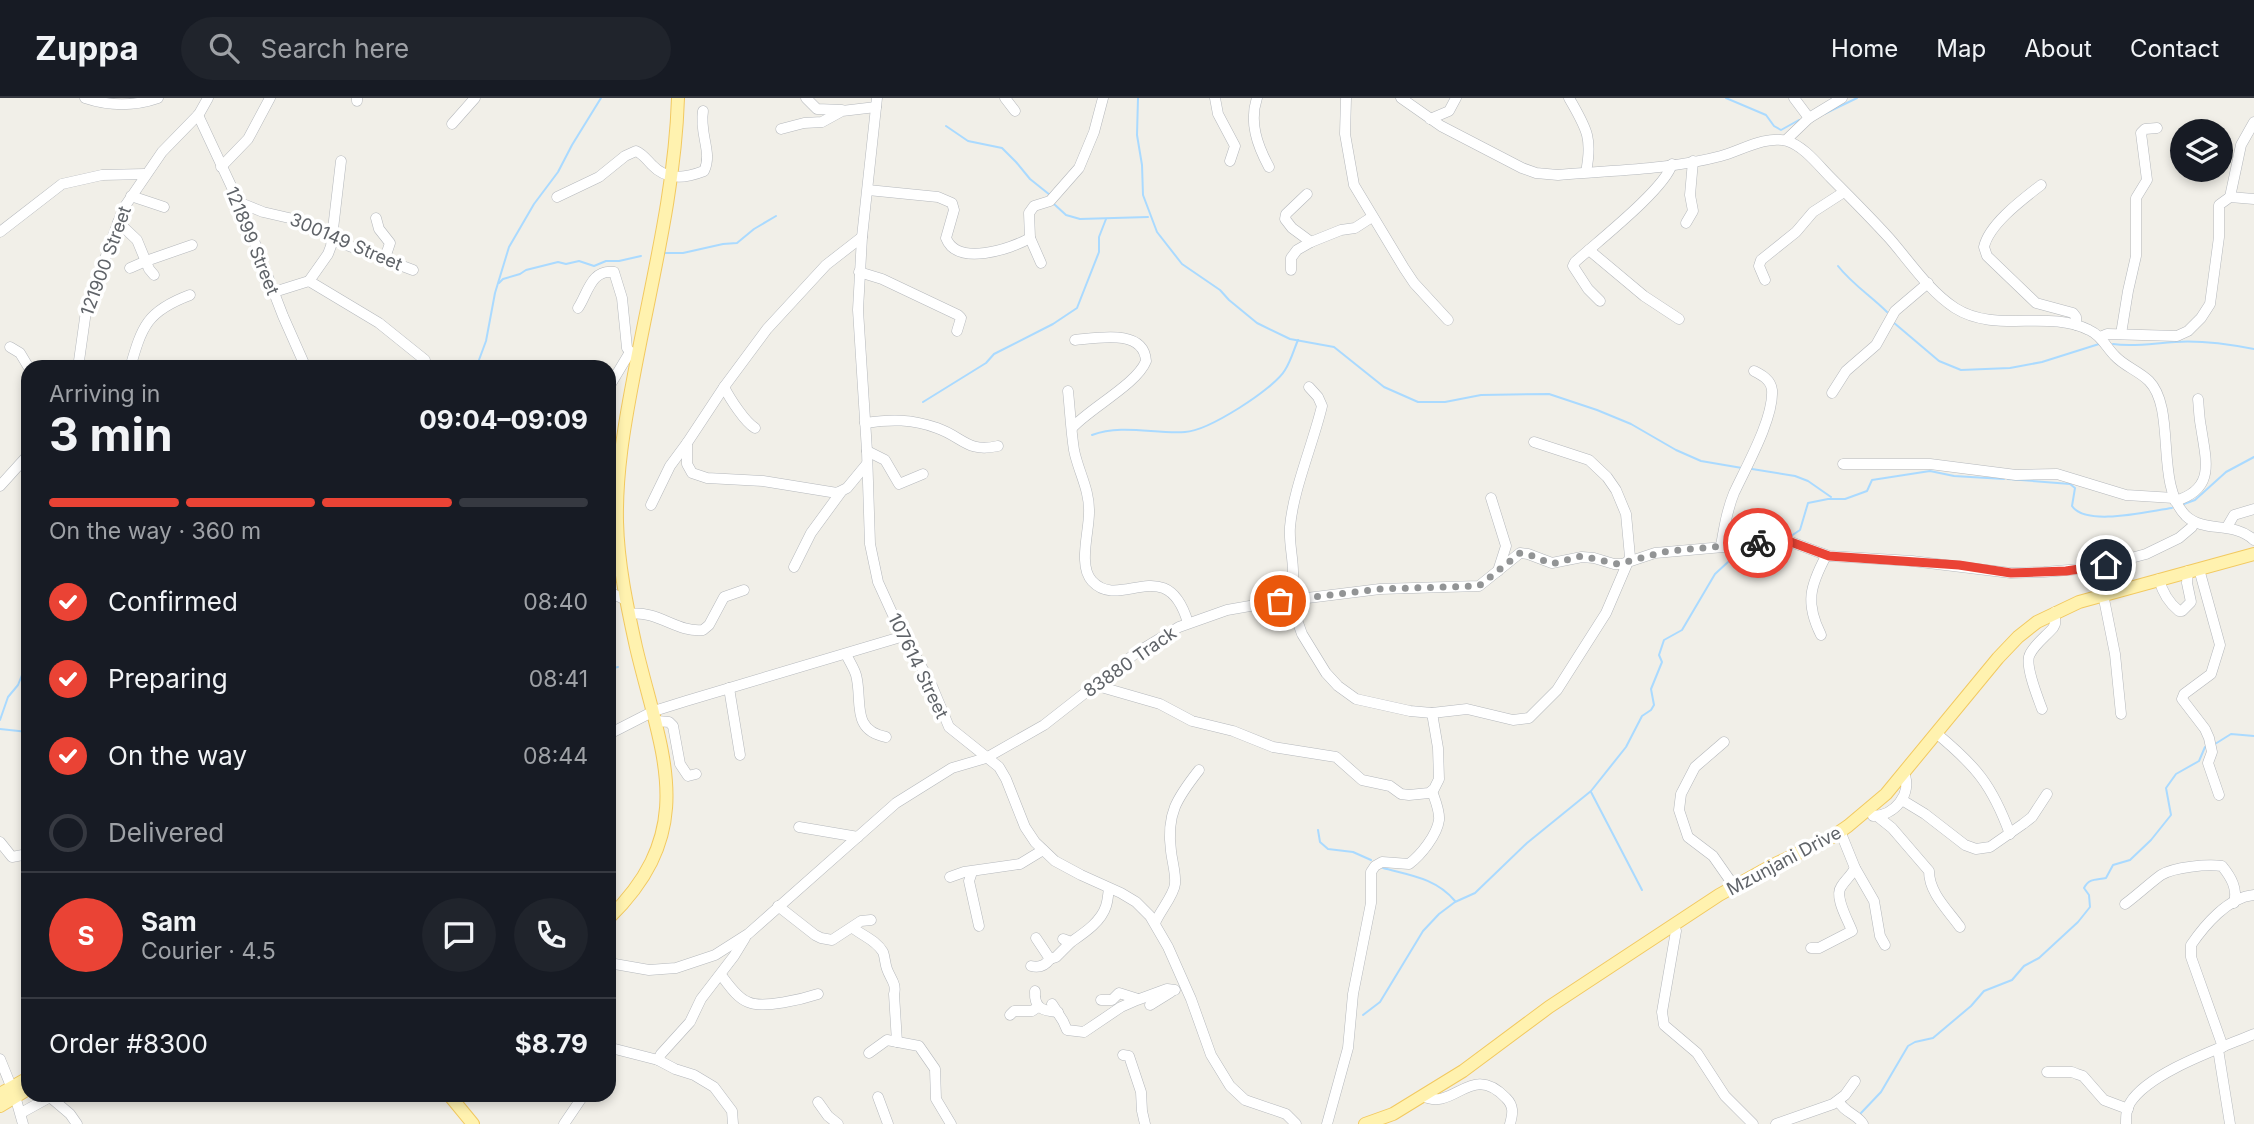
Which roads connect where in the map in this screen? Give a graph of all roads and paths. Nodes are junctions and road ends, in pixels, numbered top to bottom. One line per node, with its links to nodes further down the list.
1 (85, 98): 2 (street)
2 (158, 98)
3 (208, 98): 22 (street, 121900 Street)
4 (270, 98): 34 (street)
5 (475, 98): 26 (street)
6 (678, 98): 38 (main road)
7 (806, 98): 20 (street)
8 (1005, 98): 21 (street)
9 (1103, 98): 56 (street)
10 (1215, 98): 31 (street)
11 (1257, 98): 35 (street)
12 (1346, 98): 49 (street)
13 (1401, 98): 24 (street)
14 (1456, 98): 24 (street)
15 (1569, 98): 36 (street)
16 (1794, 98): 23 (street)
17 (1843, 98): 23 (street)
18 (876, 103): 20 (street); 40 (street, 107614 Street)
19 (703, 111): 38 (street)
20 (842, 111): 28 (street)
21 (1015, 111)
22 (198, 115): 34 (street, 121899 Street); 37 (street, 121900 Street)
23 (1809, 118): 29 (street)
24 (1430, 119): 36 (street)
25 (2254, 122): 45 (street)
26 (452, 124)
27 (2157, 128): 79 (street)
28 (781, 129)
29 (1786, 140): 32 (street); 41 (street)
30 (341, 161): 55 (street)
31 (1230, 161)
32 (1693, 162): 33 (street); 52 (street)
33 (1672, 164): 36 (street); 59 (street)
34 (221, 167): 47 (street, 121899 Street)
35 (1269, 167)
36 (1586, 172)
37 (145, 174): 43 (street, 121900 Street); 53 (street)
38 (671, 176): 44 (street); 83 (main road)
39 (2041, 185): 77 (street)
40 (868, 190): 54 (street, 107614 Street); 56 (street)
41 (1844, 192): 68 (street); 70 (street)
42 (1307, 194): 57 (street)
43 (131, 196): 48 (street); 51 (street, 121900 Street)
44 (557, 197)
45 (2230, 197): 46 (street); 79 (street)
46 (2254, 199)
47 (238, 202): 55 (street, 300149 Street); 71 (street, 121899 Street)
48 (164, 208)
49 (1371, 217): 57 (street); 76 (street)
50 (376, 218): 60 (street)
51 (118, 222): 61 (street); 85 (street, 121900 Street)
52 (1686, 223)
53 (0, 232)
54 (862, 237): 66 (street, 107614 Street); 91 (street)
55 (330, 238): 60 (street, 300149 Street); 69 (street)
56 (1030, 238): 62 (street)
57 (1311, 242): 65 (street)
58 (192, 245): 61 (street)
59 (1589, 250): 73 (street); 75 (street)
60 (382, 258): 64 (street, 300149 Street)
61 (146, 261): 63 (street); 67 (street)
62 (1041, 263)
63 (130, 268)
64 (413, 270)
65 (1291, 270)
66 (859, 272): 78 (street); 96 (street, 107614 Street)
67 (154, 275)
68 (1765, 280)
69 (309, 281): 71 (street); 88 (street)
70 (1928, 283): 77 (street); 94 (street)
71 (274, 292): 87 (street, 121899 Street)
72 (190, 295): 86 (street)
73 (1600, 301)
74 (578, 308): 83 (street)
75 (1679, 319)
76 (1448, 320)
77 (2076, 325): 80 (street)
78 (957, 331)
79 (2121, 334): 80 (street)
80 (2100, 337): 110 (street)
81 (1075, 340): 98 (street)
82 (10, 347): 84 (street)
83 (633, 355): 90 (street); 127 (main road)
84 (24, 360)
85 (79, 360)
86 (133, 360)
87 (303, 360)
88 (425, 360)
89 (1754, 371): 116 (street)
90 (616, 378)
91 (724, 387): 97 (street); 100 (street)
92 (1309, 387): 128 (street)
93 (1068, 391): 98 (street)
94 (1832, 393)
95 (2198, 399): 110 (street)
96 (865, 424): 101 (street); 102 (street, 107614 Street)
97 (755, 428)
98 (1072, 428): 131 (street)
99 (1534, 442): 119 (street)
100 (687, 443): 108 (street); 111 (street)
101 (998, 446)
102 (867, 450): 105 (street, 107614 Street); 106 (street)
103 (21, 463): 107 (street)
104 (1843, 464): 110 (street)
105 (866, 465): 108 (street); 133 (street, 107614 Street)
106 (923, 474)
107 (0, 486)
108 (841, 492): 120 (street)
109 (1491, 498): 122 (street)
110 (2174, 500): 113 (street)
111 (651, 505)
112 (2254, 509): 114 (street)
113 (2194, 522): 114 (street); 118 (street)
114 (2227, 527): 115 (street)
115 (2254, 540)
116 (1721, 546): 118 (street); 119 (street)
117 (2254, 554): 121 (main road, Mzunjani Drive)
118 (1826, 556): 132 (street)
119 (1628, 561): 122 (street, 83880 Track); 138 (street)
120 (794, 567)
121 (2193, 570): 123 (main road, Mzunjani Drive); 123 (street); 152 (street)
122 (1498, 572): 128 (street, 83880 Track)
123 (2159, 579): 125 (main road, Mzunjani Drive)
124 (744, 590): 130 (street)
125 (2103, 594): 129 (main road, Mzunjani Drive); 139 (street)
126 (616, 595): 127 (street)
127 (626, 600): 130 (main road)
128 (1288, 600): 131 (street, 83880 Track); 138 (street)
129 (2055, 611): 137 (street); 142 (main road, Mzunjani Drive)
130 (629, 614): 140 (main road)
131 (1188, 624): 135 (street, 83880 Track)
132 (1821, 635)
133 (904, 636): 134 (street); 146 (street, 107614 Street)
134 (846, 654): 136 (street); 143 (street)
135 (1094, 685): 146 (street, 83880 Track); 150 (street)
136 (729, 688): 140 (street); 145 (street)
137 (2042, 709)
138 (1432, 713): 150 (street)
139 (2122, 714)
140 (656, 716): 141 (street); 149 (street); 173 (main road)
141 (616, 731)
142 (1936, 733): 148 (main road, Mzunjani Drive); 157 (street)
143 (886, 737)
144 (1724, 742): 166 (street)
145 (740, 755)
146 (986, 758): 158 (street, 83880 Track); 160 (street, 107614 Street)
147 (1199, 770): 175 (street)
148 (1904, 773): 153 (street); 154 (main road, Mzunjani Drive)
149 (696, 774)
150 (1432, 792): 230 (street)
151 (2047, 794): 157 (street)
152 (2218, 795)
153 (1902, 800): 154 (street); 157 (street)
154 (1871, 815): 156 (main road, Mzunjani Drive); 163 (street)
155 (799, 827): 158 (street)
156 (1840, 831): 162 (street); 166 (main road, Mzunjani Drive)
157 (2010, 834)
158 (858, 837): 172 (street, 83880 Track)
159 (0, 842): 161 (street)
160 (1043, 850): 164 (street); 168 (street, 107614 Street)
161 (21, 855)
162 (1855, 868): 182 (street); 183 (street)
163 (1930, 870): 167 (street); 178 (street)
164 (972, 872): 165 (street); 177 (street)
165 (950, 877)
166 (1734, 886): 176 (main road, Mzunjani Drive)
167 (1939, 886)
168 (1110, 889): 175 (street, 107614 Street); 184 (street)
169 (2254, 895): 170 (street)
170 (2234, 903): 171 (street); 198 (street)
171 (2125, 904)
172 (778, 906): 179 (street); 180 (street, 83880 Track)
173 (616, 911)
174 (871, 919): 179 (street)
175 (1155, 923): 188 (street, 107614 Street)
176 (1674, 925): 210 (main road, Mzunjani Drive); 233 (street)
177 (979, 926)
178 (1960, 927)
179 (853, 928): 197 (street)
180 (748, 934): 185 (street); 187 (street)
181 (1036, 938): 184 (street)
182 (1885, 945)
183 (1811, 948)
184 (1050, 959): 186 (street)
185 (616, 964)
186 (1031, 965)
187 (720, 975): 190 (street); 203 (street)
188 (1179, 987): 191 (street); 193 (street); 229 (street, 107614 Street)
189 (1035, 991): 194 (street)
190 (818, 994)
191 (1138, 999): 192 (street); 194 (street)
192 (1101, 1000)
193 (1150, 1005)
194 (1038, 1007): 195 (street)
195 (1010, 1015)
196 (2254, 1034): 198 (street)
197 (897, 1042): 200 (street); 227 (street)
198 (2220, 1048): 219 (street); 237 (street)
199 (616, 1049): 203 (street)
200 (869, 1053)
201 (1124, 1055): 228 (street)
202 (0, 1059): 208 (street)
203 (658, 1060): 224 (street)
204 (2047, 1072): 219 (street)
205 (1855, 1082): 212 (street)
206 (21, 1085): 208 (main road)
207 (21, 1090): 208 (main road)
208 (14, 1092): 209 (main road); 218 (main road); 220 (street)
209 (0, 1094)
210 (1423, 1096): 231 (main road, Mzunjani Drive); 232 (street)
211 (878, 1097): 226 (street)
212 (1839, 1101): 234 (street); 235 (street)
213 (44, 1102): 220 (street)
214 (56, 1102): 221 (street)
215 (455, 1102): 222 (main road)
216 (579, 1102): 223 (street)
217 (818, 1102): 225 (street)
218 (0, 1106)
219 (2128, 1109): 236 (street)
220 (22, 1119)
221 (76, 1124)
222 (474, 1124)
223 (564, 1124)
224 (733, 1124)
225 (838, 1124)
226 (888, 1124)
227 (951, 1124)
228 (1145, 1124)
229 (1296, 1124)
230 (1327, 1124)
231 (1365, 1124)
232 (1510, 1124)
233 (1753, 1124)
234 (1776, 1124)
235 (1863, 1124)
236 (2126, 1124)
237 (2230, 1124)

